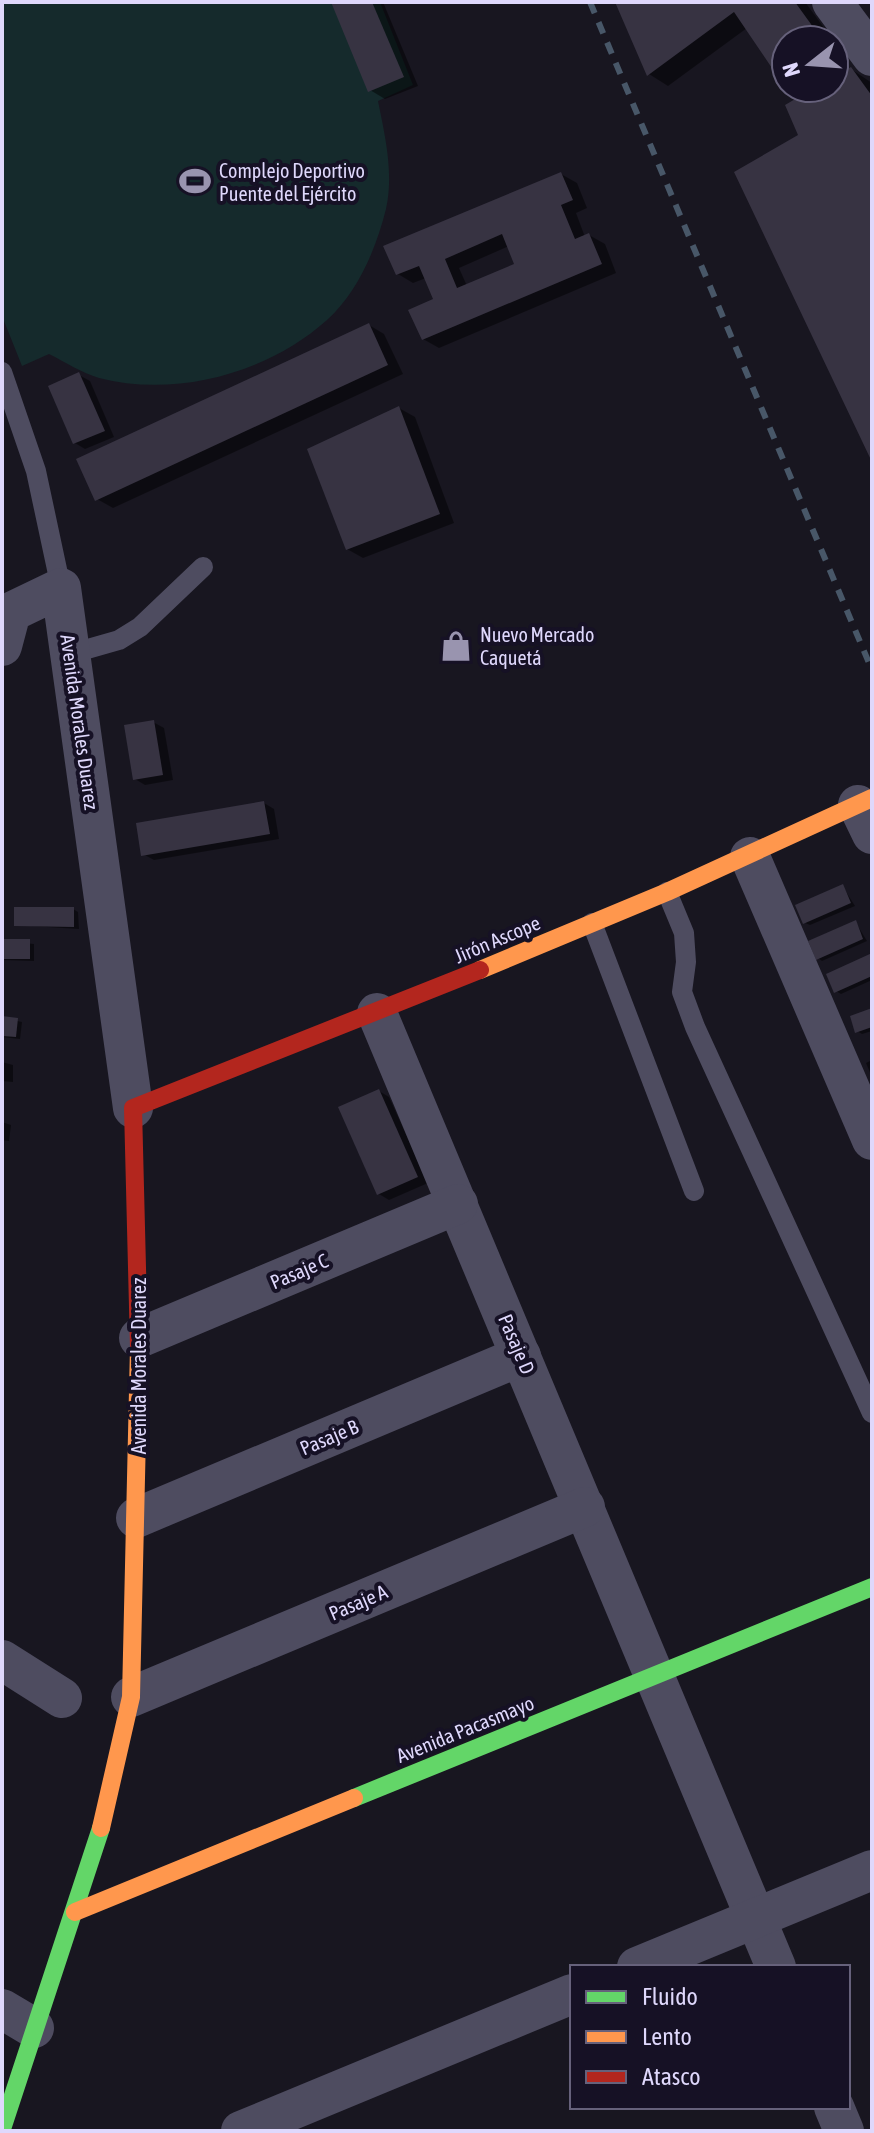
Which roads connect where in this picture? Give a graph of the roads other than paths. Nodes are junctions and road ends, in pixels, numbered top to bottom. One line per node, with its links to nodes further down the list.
1 (832, 2): 2 (street)
2 (872, 56)
3 (2, 372): 5 (lane)
4 (203, 567): 7 (lane)
5 (61, 588): 6 (street); 7 (street, Avenida Morales Duarez)
6 (2, 646)
7 (70, 654): 13 (street, Avenida Morales Duarez)
8 (867, 812): 9 (street, Jirón Ascope)
9 (750, 857): 10 (street, Jirón Ascope); 14 (street)
10 (667, 892): 11 (street, Jirón Ascope); 19 (lane)
11 (592, 923): 12 (street, Jirón Ascope); 15 (lane)
12 (377, 1013): 13 (street, Jirón Ascope); 16 (street, Pasaje D)
13 (133, 1108): 17 (street, Avenida Morales Duarez)
14 (872, 1140)
15 (694, 1191)
16 (458, 1204): 17 (street, Pasaje C); 18 (street, Pasaje D)
17 (139, 1338): 21 (street, Avenida Morales Duarez)
18 (521, 1356): 20 (street, Pasaje D); 21 (street, Pasaje B)
19 (872, 1413)
20 (585, 1507): 24 (street, Pasaje D); 25 (street, Pasaje A)
21 (136, 1518): 25 (street, Avenida Morales Duarez)
22 (872, 1587): 24 (street, Avenida Pacasmayo)
23 (2, 1660): 26 (street)
24 (655, 1676): 28 (street, Avenida Pacasmayo); 29 (street, Pasaje D)
25 (131, 1697): 28 (street, Avenida Morales Duarez)
26 (62, 1698)
27 (872, 1870): 29 (street)
28 (75, 1912): 33 (street, Avenida Morales Duarez)
29 (756, 1918): 30 (street); 31 (street, Pasaje D)
30 (642, 1965)
31 (775, 1965)
32 (570, 1995): 36 (street)
33 (18, 2018): 35 (street, Avenida Morales Duarez)
34 (835, 2109): 37 (street)
35 (2, 2129)
36 (241, 2131)
37 (844, 2131)

